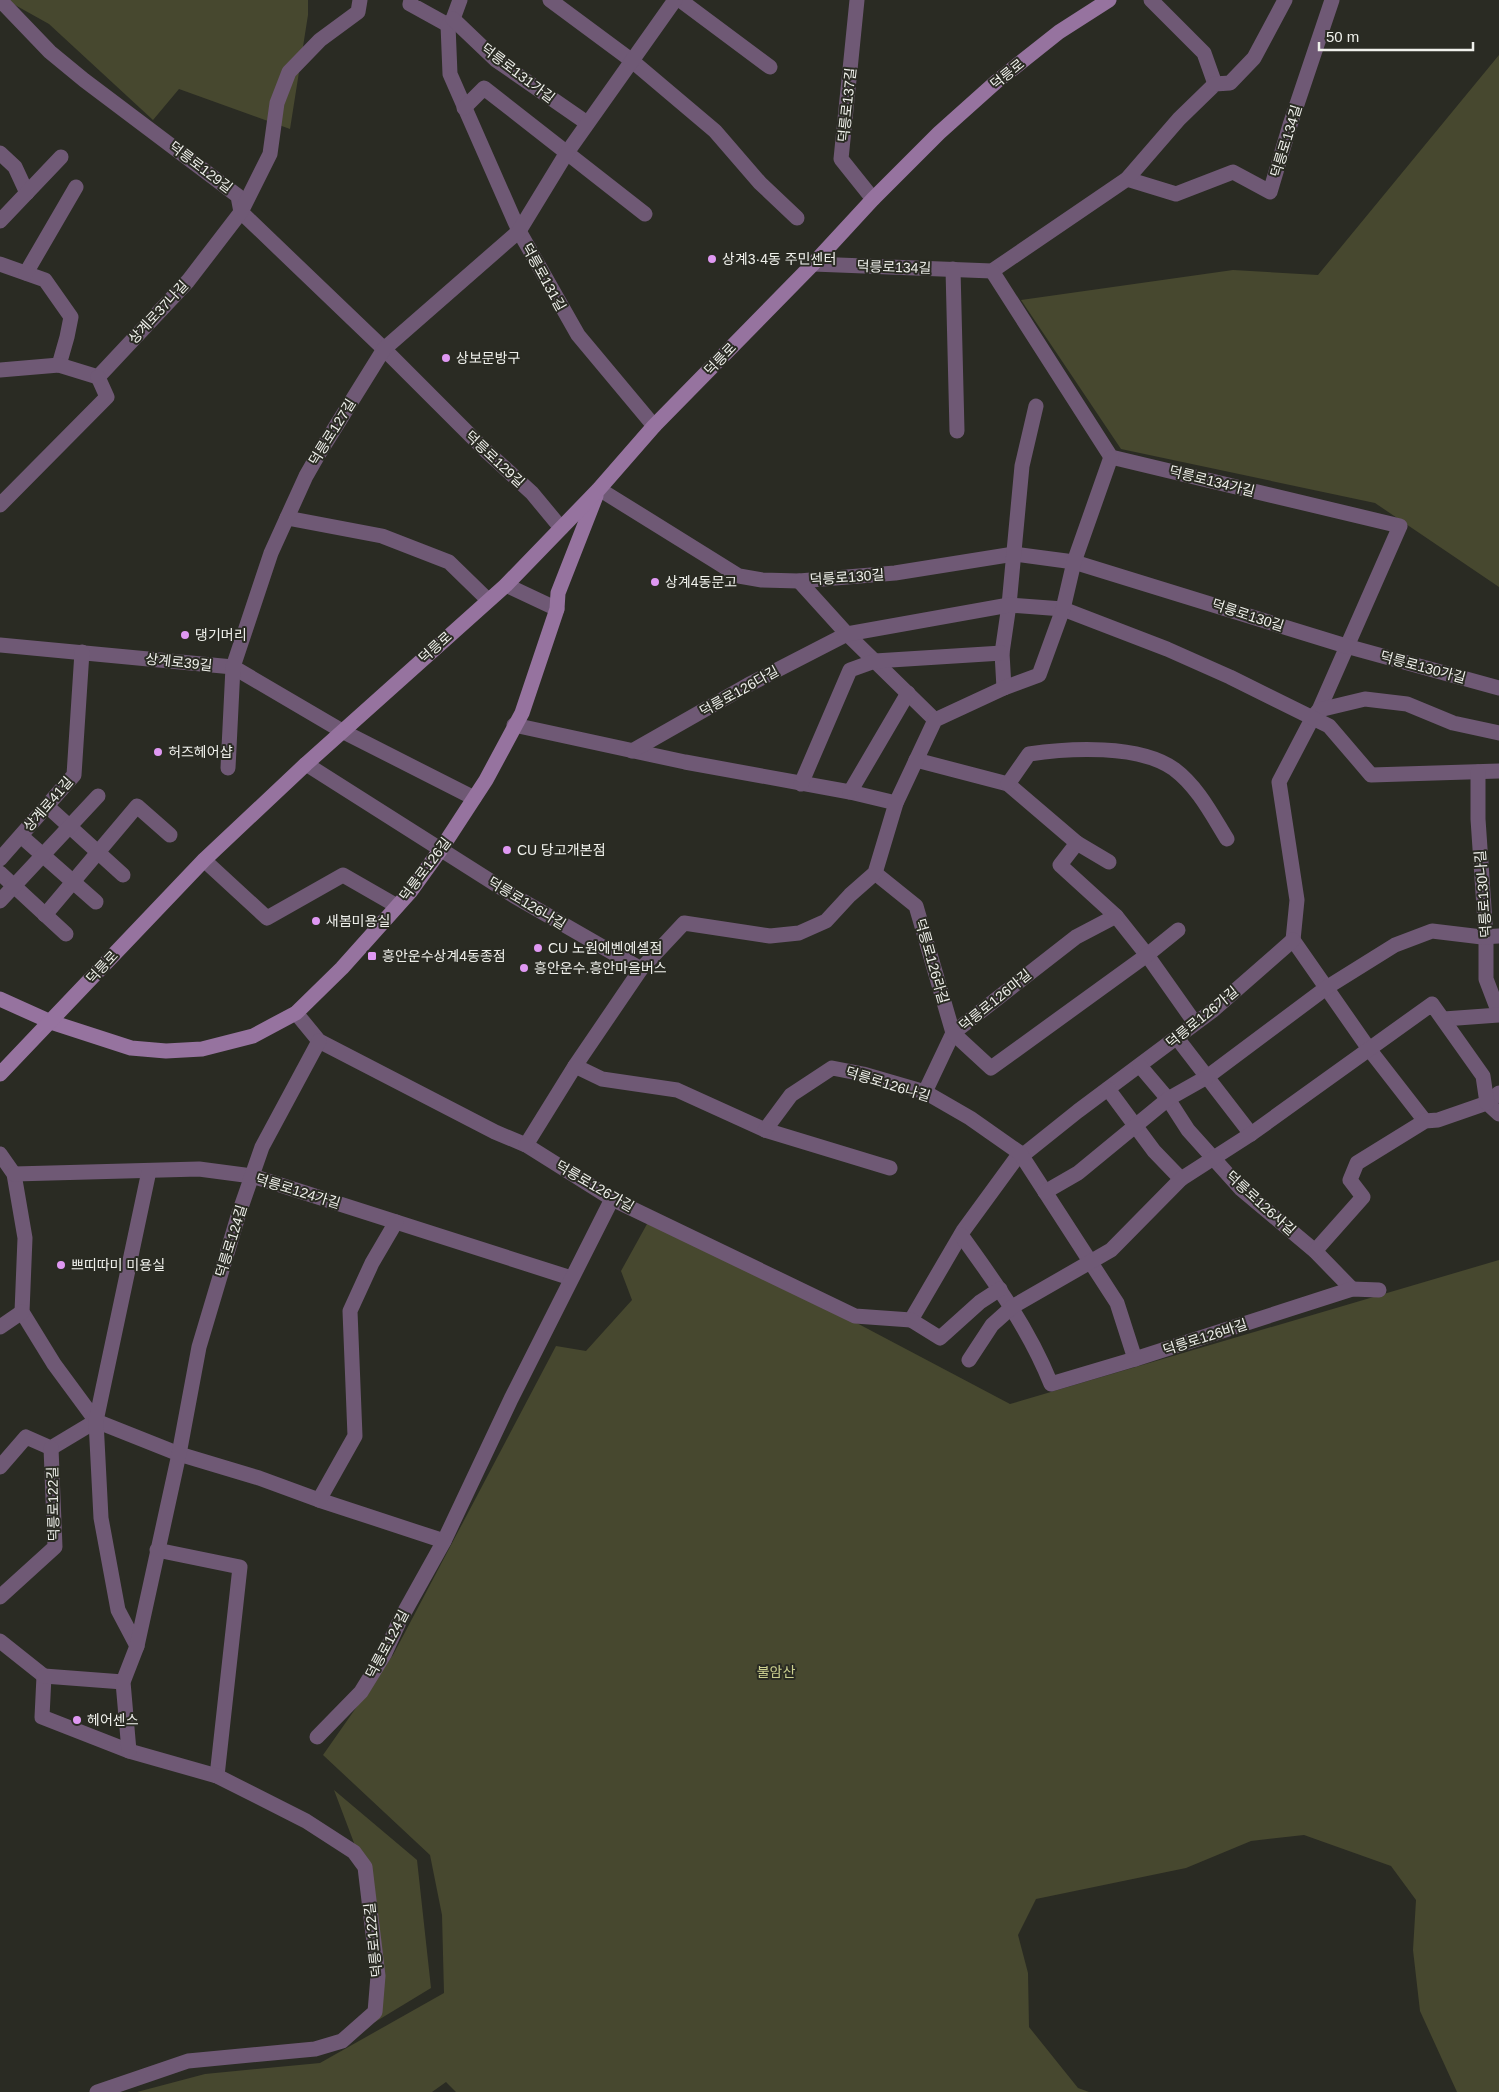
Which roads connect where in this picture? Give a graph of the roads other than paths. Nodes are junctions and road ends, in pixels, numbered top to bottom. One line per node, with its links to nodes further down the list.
1 (0, 0): 26 (street, 덕릉로129길)
2 (411, 0): 13 (street)
3 (460, 0): 13 (street, 덕릉로131길)
4 (550, 0): 14 (street)
5 (675, 0): 14 (street)
6 (680, 0): 15 (street)
7 (857, 0): 25 (street, 덕릉로137길)
8 (1109, 0): 25 (main road, 덕릉로)
9 (1151, 0): 16 (street)
10 (1285, 0): 16 (street)
11 (1332, 0): 22 (street, 덕릉로134길)
12 (359, 6): 26 (street, 상계로37나길)
13 (451, 22): 17 (street, 덕릉로131길); 18 (street, 덕릉로131가길)
14 (631, 60): 18 (street); 28 (street)
15 (770, 67)
16 (1215, 84): 22 (street)
17 (464, 108): 20 (street); 30 (street, 덕릉로131길)
18 (587, 123): 20 (street)
19 (0, 153): 24 (street)
20 (566, 154): 27 (street); 30 (street)
21 (61, 157): 24 (street)
22 (1126, 179): 34 (street)
23 (76, 187): 35 (street)
24 (27, 193): 29 (street)
25 (873, 199): 32 (main road, 덕릉로)
26 (241, 212): 36 (street, 덕릉로129길); 39 (street, 상계로37나길)
27 (645, 214)
28 (797, 218)
29 (0, 221)
30 (519, 231): 36 (street); 41 (street, 덕릉로131길)
31 (0, 264): 35 (street)
32 (813, 264): 33 (street, 덕릉로134길); 41 (main road, 덕릉로)
33 (953, 269): 34 (street, 덕릉로134길); 42 (street)
34 (992, 271): 43 (street)
35 (26, 273): 37 (street)
36 (384, 349): 46 (street, 덕릉로127길); 47 (street, 덕릉로129길)
37 (59, 365): 38 (street); 39 (street)
38 (0, 370)
39 (98, 378): 45 (street)
40 (1036, 406): 48 (street)
41 (654, 426): 44 (main road, 덕릉로)
42 (957, 431)
43 (1111, 457): 49 (street); 58 (street, 덕릉로134가길)
44 (598, 489): 47 (main road, 덕릉로); 50 (street, 덕릉로130길); 54 (main road, 덕릉로126길)
45 (0, 505)
46 (286, 518): 52 (street); 62 (street, 덕릉로127길)
47 (561, 528): 51 (main road, 덕릉로)
48 (1014, 554): 49 (street, 덕릉로130길); 50 (street, 덕릉로130길); 53 (street)
49 (1074, 562): 55 (street); 58 (street, 덕릉로130길)
50 (799, 580): 56 (street, 덕릉로130길)
51 (506, 585): 52 (main road, 덕릉로); 54 (street)
52 (488, 600): 69 (main road, 덕릉로)
53 (1009, 605): 55 (street); 56 (street); 60 (street)
54 (557, 609): 68 (main road, 덕릉로126길)
55 (1063, 609): 63 (street); 66 (street)
56 (847, 634): 61 (street, 덕릉로130길); 71 (street, 덕릉로126다길)
57 (0, 644): 59 (street, 상계로39길)
58 (1346, 646): 64 (street, 덕릉로130가길); 66 (street)
59 (82, 652): 62 (street, 상계로39길); 83 (street, 상계로41길)
60 (1002, 653): 61 (street); 63 (street)
61 (875, 661): 65 (street, 덕릉로130길); 77 (street)
62 (233, 667): 69 (street, 상계로39길); 74 (street, 덕릉로127길)
63 (1004, 688): 67 (street)
64 (1499, 688)
65 (908, 693): 67 (street, 덕릉로130길); 79 (street)
66 (1316, 714): 70 (street); 76 (street); 108 (street)
67 (935, 720): 72 (street)
68 (514, 725): 71 (street); 81 (main road, 덕릉로126길)
69 (342, 732): 73 (main road, 덕릉로); 81 (street)
70 (1499, 733)
71 (632, 751): 77 (street)
72 (916, 760): 78 (street); 82 (street)
73 (306, 764): 89 (street); 93 (main road, 덕릉로)
74 (228, 768)
75 (1499, 771): 76 (street)
76 (1478, 772): 107 (street, 덕릉로130나길)
77 (801, 784): 79 (street)
78 (1008, 784): 87 (street); 88 (street)
79 (850, 792): 82 (street)
80 (98, 796): 84 (street)
81 (474, 798): 89 (main road, 덕릉로126길)
82 (896, 803): 96 (street)
83 (47, 806): 84 (street); 86 (street, 상계로41길)
84 (69, 827): 90 (street); 91 (street)
85 (170, 835): 90 (street)
86 (21, 836): 91 (street); 92 (street, 상계로41길)
87 (1227, 839)
88 (1077, 843): 94 (street); 104 (street)
89 (441, 849): 102 (main road, 덕릉로126길); 110 (street, 덕릉로126나길)
90 (98, 852): 97 (street); 98 (street)
91 (42, 855): 98 (street); 99 (street)
92 (0, 859)
93 (204, 860): 102 (street); 116 (main road, 덕릉로)
94 (1109, 862)
95 (0, 873): 99 (street)
96 (875, 873): 110 (street); 118 (street, 덕릉로126라길)
97 (123, 875)
98 (73, 882): 101 (street); 103 (street)
99 (14, 886): 100 (street); 103 (street)
100 (0, 901)
101 (96, 902)
102 (397, 906): 113 (main road, 덕릉로126길)
103 (44, 915): 106 (street)
104 (1116, 916): 109 (street); 118 (street, 덕릉로126마길)
105 (1178, 930): 109 (street, 덕릉로126마길)
106 (66, 934)
107 (1493, 936): 111 (street); 114 (street, 덕릉로130나길)
108 (1293, 940): 111 (street); 117 (street, 덕릉로126가길)
109 (1147, 955): 117 (street); 118 (street, 덕릉로126마길)
110 (641, 969): 122 (street)
111 (1326, 988): 121 (street); 125 (street)
112 (0, 999): 116 (main road, 덕릉로126길)
113 (296, 1013): 116 (main road, 덕릉로126길); 120 (street, 덕릉로126가길)
114 (1499, 1014): 115 (street)
115 (1444, 1019): 121 (street); 130 (street)
116 (51, 1022): 124 (main road, 덕릉로)
117 (1194, 1023): 119 (street, 덕릉로126가길)
118 (953, 1033): 127 (street)
119 (1177, 1038): 123 (street, 덕릉로126가길); 125 (street)
120 (319, 1041): 136 (street, 덕릉로126가길); 143 (street, 덕릉로124길)
121 (1369, 1048): 132 (street); 135 (street)
122 (575, 1066): 134 (street); 136 (street)
123 (1140, 1066): 126 (street, 덕릉로126가길); 129 (street, 덕릉로126사길)
124 (0, 1074)
125 (1207, 1077): 129 (street); 135 (street)
126 (1108, 1089): 133 (street); 137 (street, 덕릉로126가길)
127 (925, 1092): 134 (street, 덕릉로126나길); 137 (street, 덕릉로126나길)
128 (1499, 1093): 130 (street)
129 (1168, 1099): 133 (street); 139 (street, 덕릉로126사길)
130 (1486, 1103): 131 (street); 132 (street)
131 (1499, 1114)
132 (1425, 1121): 149 (street)
133 (1135, 1125): 144 (street); 145 (street)
134 (765, 1130): 140 (street)
135 (1251, 1134): 139 (street)
136 (526, 1145): 146 (street, 덕릉로126가길)
137 (1020, 1153): 145 (street); 148 (street, 덕릉로126가길)
138 (0, 1154): 142 (street)
139 (1213, 1158): 144 (street); 149 (street, 덕릉로126사길)
140 (890, 1168)
141 (149, 1171): 142 (street, 덕릉로124가길); 143 (street, 덕릉로124가길); 161 (street)
142 (14, 1174): 156 (street)
143 (252, 1176): 147 (street, 덕릉로124가길); 163 (street, 덕릉로124길)
144 (1181, 1179): 150 (street)
145 (1045, 1192): 150 (street)
146 (612, 1199): 151 (street, 덕릉로124길); 157 (street, 덕릉로126가길)
147 (396, 1222): 151 (street, 덕릉로124가길); 165 (street)
148 (961, 1234): 152 (street); 157 (street, 덕릉로126가길)
149 (1315, 1251): 153 (street, 덕릉로126사길)
150 (1092, 1260): 155 (street); 159 (street)
151 (571, 1278): 166 (street, 덕릉로124길)
152 (1000, 1289): 155 (street); 157 (street, 덕릉로126가길)
153 (1352, 1289): 154 (street, 덕릉로126바길); 159 (street, 덕릉로126바길)
154 (1379, 1290)
155 (1012, 1307): 159 (street); 160 (street)
156 (22, 1312): 158 (street); 161 (street)
157 (911, 1320)
158 (0, 1327)
159 (1135, 1359)
160 (969, 1360)
161 (96, 1421): 162 (street, 덕릉로122길); 163 (street); 170 (street)
162 (51, 1448): 164 (street, 덕릉로122길); 168 (street, 덕릉로122길)
163 (179, 1454): 165 (street); 167 (street, 덕릉로124길)
164 (0, 1467)
165 (320, 1500): 166 (street)
166 (444, 1541): 173 (street, 덕릉로124길)
167 (157, 1550): 170 (street, 덕릉로124길); 175 (street)
168 (0, 1597)
169 (0, 1641): 171 (street)
170 (137, 1646): 172 (street, 덕릉로124길)
171 (44, 1676): 172 (street); 174 (street, 덕릉로122길)
172 (123, 1682): 174 (street)
173 (317, 1737)
174 (129, 1751): 175 (street, 덕릉로122길)
175 (218, 1776): 176 (street, 덕릉로122길)
176 (97, 2092)

